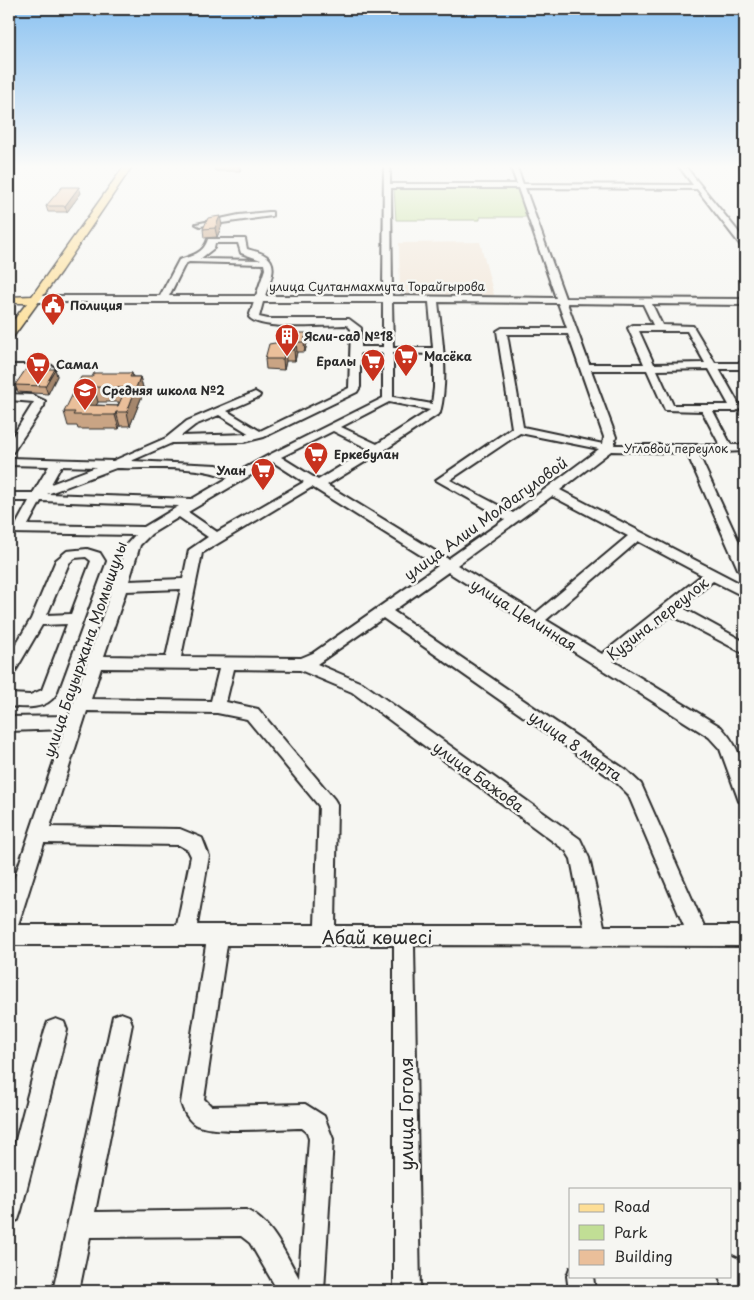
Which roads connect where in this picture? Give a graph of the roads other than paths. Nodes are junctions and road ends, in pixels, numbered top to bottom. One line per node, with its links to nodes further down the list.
1 (87, 226): 12 (main road)
2 (387, 226): 10 (street)
3 (534, 226): 14 (street)
4 (730, 226): 5 (street)
5 (745, 244)
6 (183, 261): 7 (street); 7 (street); 8 (street)
7 (269, 262): 9 (street)
8 (163, 299): 9 (street, улица Султанмахмута Торайгырова); 12 (street, улица Султанмахмута Торайгырова)
9 (259, 299): 10 (street, улица Султанмахмута Торайгырова); 20 (street)
10 (388, 299): 13 (street, улица Султанмахмута Торайгырова); 21 (street)
11 (9, 300): 12 (main road, улица Султанмахмута Торайгырова)
12 (33, 300): 19 (main road)
13 (433, 300): 14 (street, улица Султанмахмута Торайгырова); 22 (street)
14 (560, 301): 15 (street, улица Султанмахмута Торайгырова); 18 (street)
15 (646, 301): 16 (street, улица Султанмахмута Торайгырова); 17 (street)
16 (745, 302)
17 (659, 328): 23 (street); 24 (street)
18 (572, 331): 26 (street); 38 (street)
19 (9, 334)
20 (356, 350): 21 (street); 39 (street)
21 (388, 350): 22 (street); 33 (street)
22 (438, 351): 34 (street)
23 (650, 366): 24 (street); 26 (street); 35 (street)
24 (711, 366): 25 (street); 35 (street)
25 (745, 366)
26 (586, 367): 42 (street)
27 (9, 368): 28 (street)
28 (21, 368): 29 (street); 30 (street)
29 (50, 368)
30 (9, 391)
31 (255, 395): 36 (street)
32 (9, 397): 45 (street)
33 (388, 399): 34 (street); 37 (street, улица Бауыржана Момышулы)
34 (436, 408): 41 (street)
35 (706, 408): 43 (street)
36 (218, 410): 39 (street); 40 (street)
37 (333, 427): 41 (street); 47 (street, улица Бауыржана Момышулы)
38 (518, 429): 42 (street, Угловой переулок); 58 (street)
39 (260, 435): 40 (street)
40 (170, 440): 50 (street)
41 (379, 448): 52 (street)
42 (608, 448): 46 (street, Угловой переулок); 53 (street, улица Алии Молдагуловой)
43 (727, 448): 44 (street, Угловой переулок); 46 (street, Угловой переулок)
44 (745, 448)
45 (9, 450)
46 (691, 450): 64 (street)
47 (273, 457): 51 (street, улица Бауыржана Момышулы); 52 (street, улица Целинная)
48 (9, 461): 49 (street)
49 (57, 463): 50 (street); 54 (street)
50 (113, 465): 51 (street); 54 (street)
51 (237, 478): 56 (street, улица Бауыржана Момышулы)
52 (315, 483): 62 (street); 63 (street, улица Целинная)
53 (552, 491): 58 (street, улица Алии Молдагуловой); 61 (street)
54 (39, 494): 55 (street); 56 (street); 59 (street)
55 (9, 496)
56 (194, 503): 57 (street, улица Бауыржана Момышулы)
57 (179, 512): 60 (street, улица Бауыржана Момышулы); 62 (street)
58 (514, 519): 63 (street, улица Алии Молдагуловой)
59 (14, 529): 60 (street)
60 (146, 531): 67 (street, улица Бауыржана Момышулы)
61 (637, 535): 65 (street); 73 (street)
62 (216, 537): 66 (street)
63 (447, 566): 70 (street, улица Алии Молдагуловой); 73 (street, улица Целинная)
64 (745, 569)
65 (712, 575): 68 (street); 69 (street, Кузина переулок)
66 (189, 584): 67 (street); 77 (street)
67 (120, 586): 75 (street, улица Бауыржана Момышулы)
68 (745, 592)
69 (670, 608): 74 (street); 76 (street, Кузина переулок)
70 (383, 611): 79 (street, улица Алии Молдагуловой); 96 (street, улица 8 марта)
71 (76, 619): 72 (street); 72 (street); 81 (street)
72 (38, 620): 80 (street)
73 (536, 621): 76 (street, улица Целинная)
74 (745, 649)
75 (95, 662): 77 (street, улица Алии Молдагуловой); 82 (street, улица Бауыржана Момышулы)
76 (602, 662): 86 (street, улица Целинная)
77 (172, 663): 78 (street, улица Алии Молдагуловой)
78 (228, 663): 79 (street, улица Алии Молдагуловой); 83 (street)
79 (302, 664): 93 (street, улица Бажова)
80 (9, 669)
81 (9, 700)
82 (81, 705): 83 (street); 84 (street, улица Бауыржана Момышулы)
83 (217, 707): 92 (street)
84 (75, 722): 85 (street); 87 (street, улица Бауыржана Момышулы)
85 (9, 724)
86 (745, 796)
87 (38, 835): 88 (street, улица Бауыржана Момышулы); 90 (street)
88 (9, 923)
89 (9, 935): 90 (street, Абай көшесі)
90 (185, 935): 91 (street, Абай көшесі)
91 (218, 936): 92 (street, Абай көшесі); 105 (street)
92 (325, 936): 95 (street, Абай көшесі)
93 (596, 936): 95 (street, Абай көшесі); 96 (street, Абай көшесі)
94 (745, 936): 96 (street, Абай көшесі)
95 (404, 937): 106 (street, улица Гоголя)
96 (699, 937)
97 (121, 1024): 100 (street)
98 (56, 1030): 99 (street)
99 (9, 1211)
100 (80, 1225): 103 (street); 104 (street)
101 (732, 1275): 108 (street)
102 (580, 1278): 107 (street)
103 (66, 1291)
104 (292, 1291)
105 (311, 1291)
106 (407, 1291)
107 (582, 1291)
108 (737, 1291)

